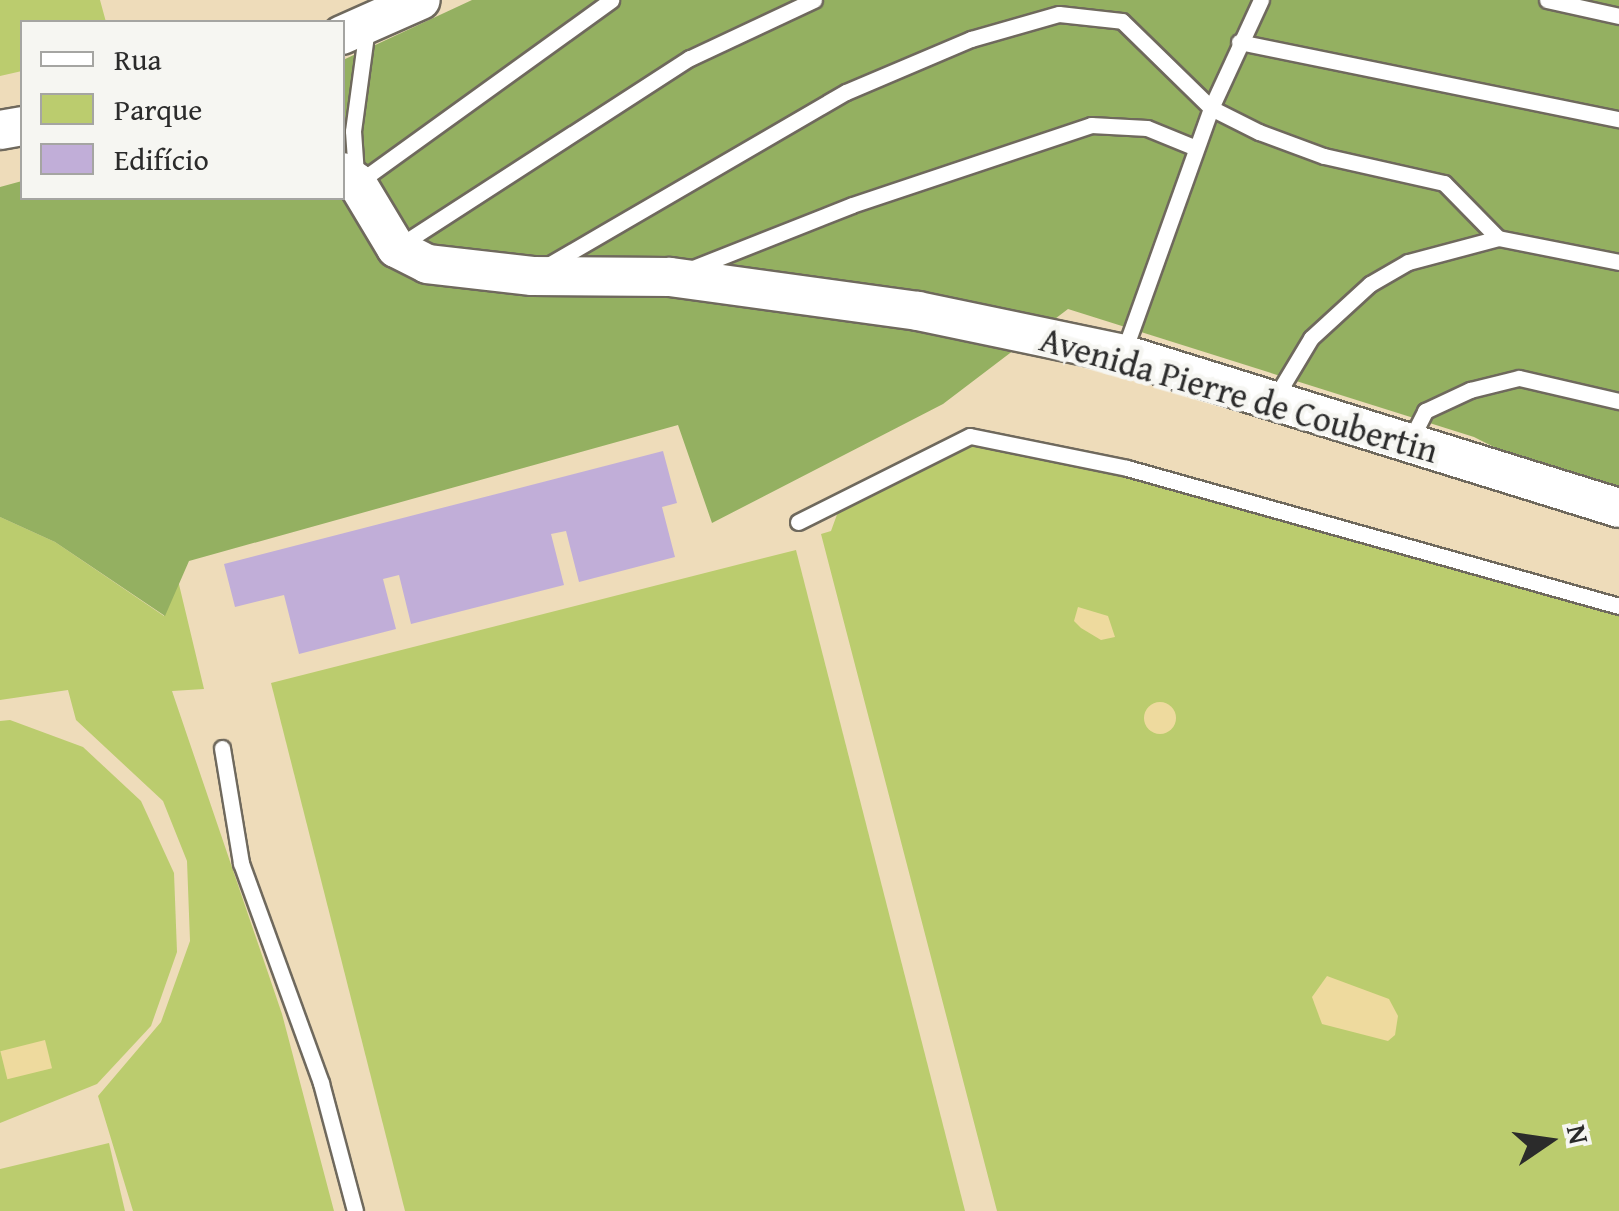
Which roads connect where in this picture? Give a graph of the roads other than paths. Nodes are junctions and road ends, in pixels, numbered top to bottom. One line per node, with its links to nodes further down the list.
1 (421, 0): 7 (street)
2 (612, 0): 12 (lane)
3 (814, 0): 14 (lane)
4 (1261, 0): 8 (lane)
5 (1548, 0): 6 (lane)
6 (1619, 16)
7 (355, 31): 12 (lane)
8 (1239, 42): 9 (lane); 10 (lane)
9 (1210, 108): 11 (lane); 13 (lane); 16 (lane)
10 (1619, 119)
11 (1196, 148): 17 (lane); 18 (lane)
12 (350, 178): 14 (street)
13 (1498, 238): 15 (lane); 19 (lane)
14 (396, 248): 16 (street, Avenida Pierre de Coubertin)
15 (1619, 262)
16 (532, 276): 17 (street, Avenida Pierre de Coubertin)
17 (670, 277): 18 (street, Avenida Pierre de Coubertin)
18 (1123, 354): 19 (street, Avenida Pierre de Coubertin)
19 (1274, 398): 21 (street, Avenida Pierre de Coubertin)
20 (1619, 401): 21 (lane)
21 (1410, 442): 22 (street, Avenida Pierre de Coubertin)
22 (1619, 508)
23 (798, 522): 24 (lane)
24 (1619, 606)
25 (222, 748): 26 (lane)
26 (355, 1211)

